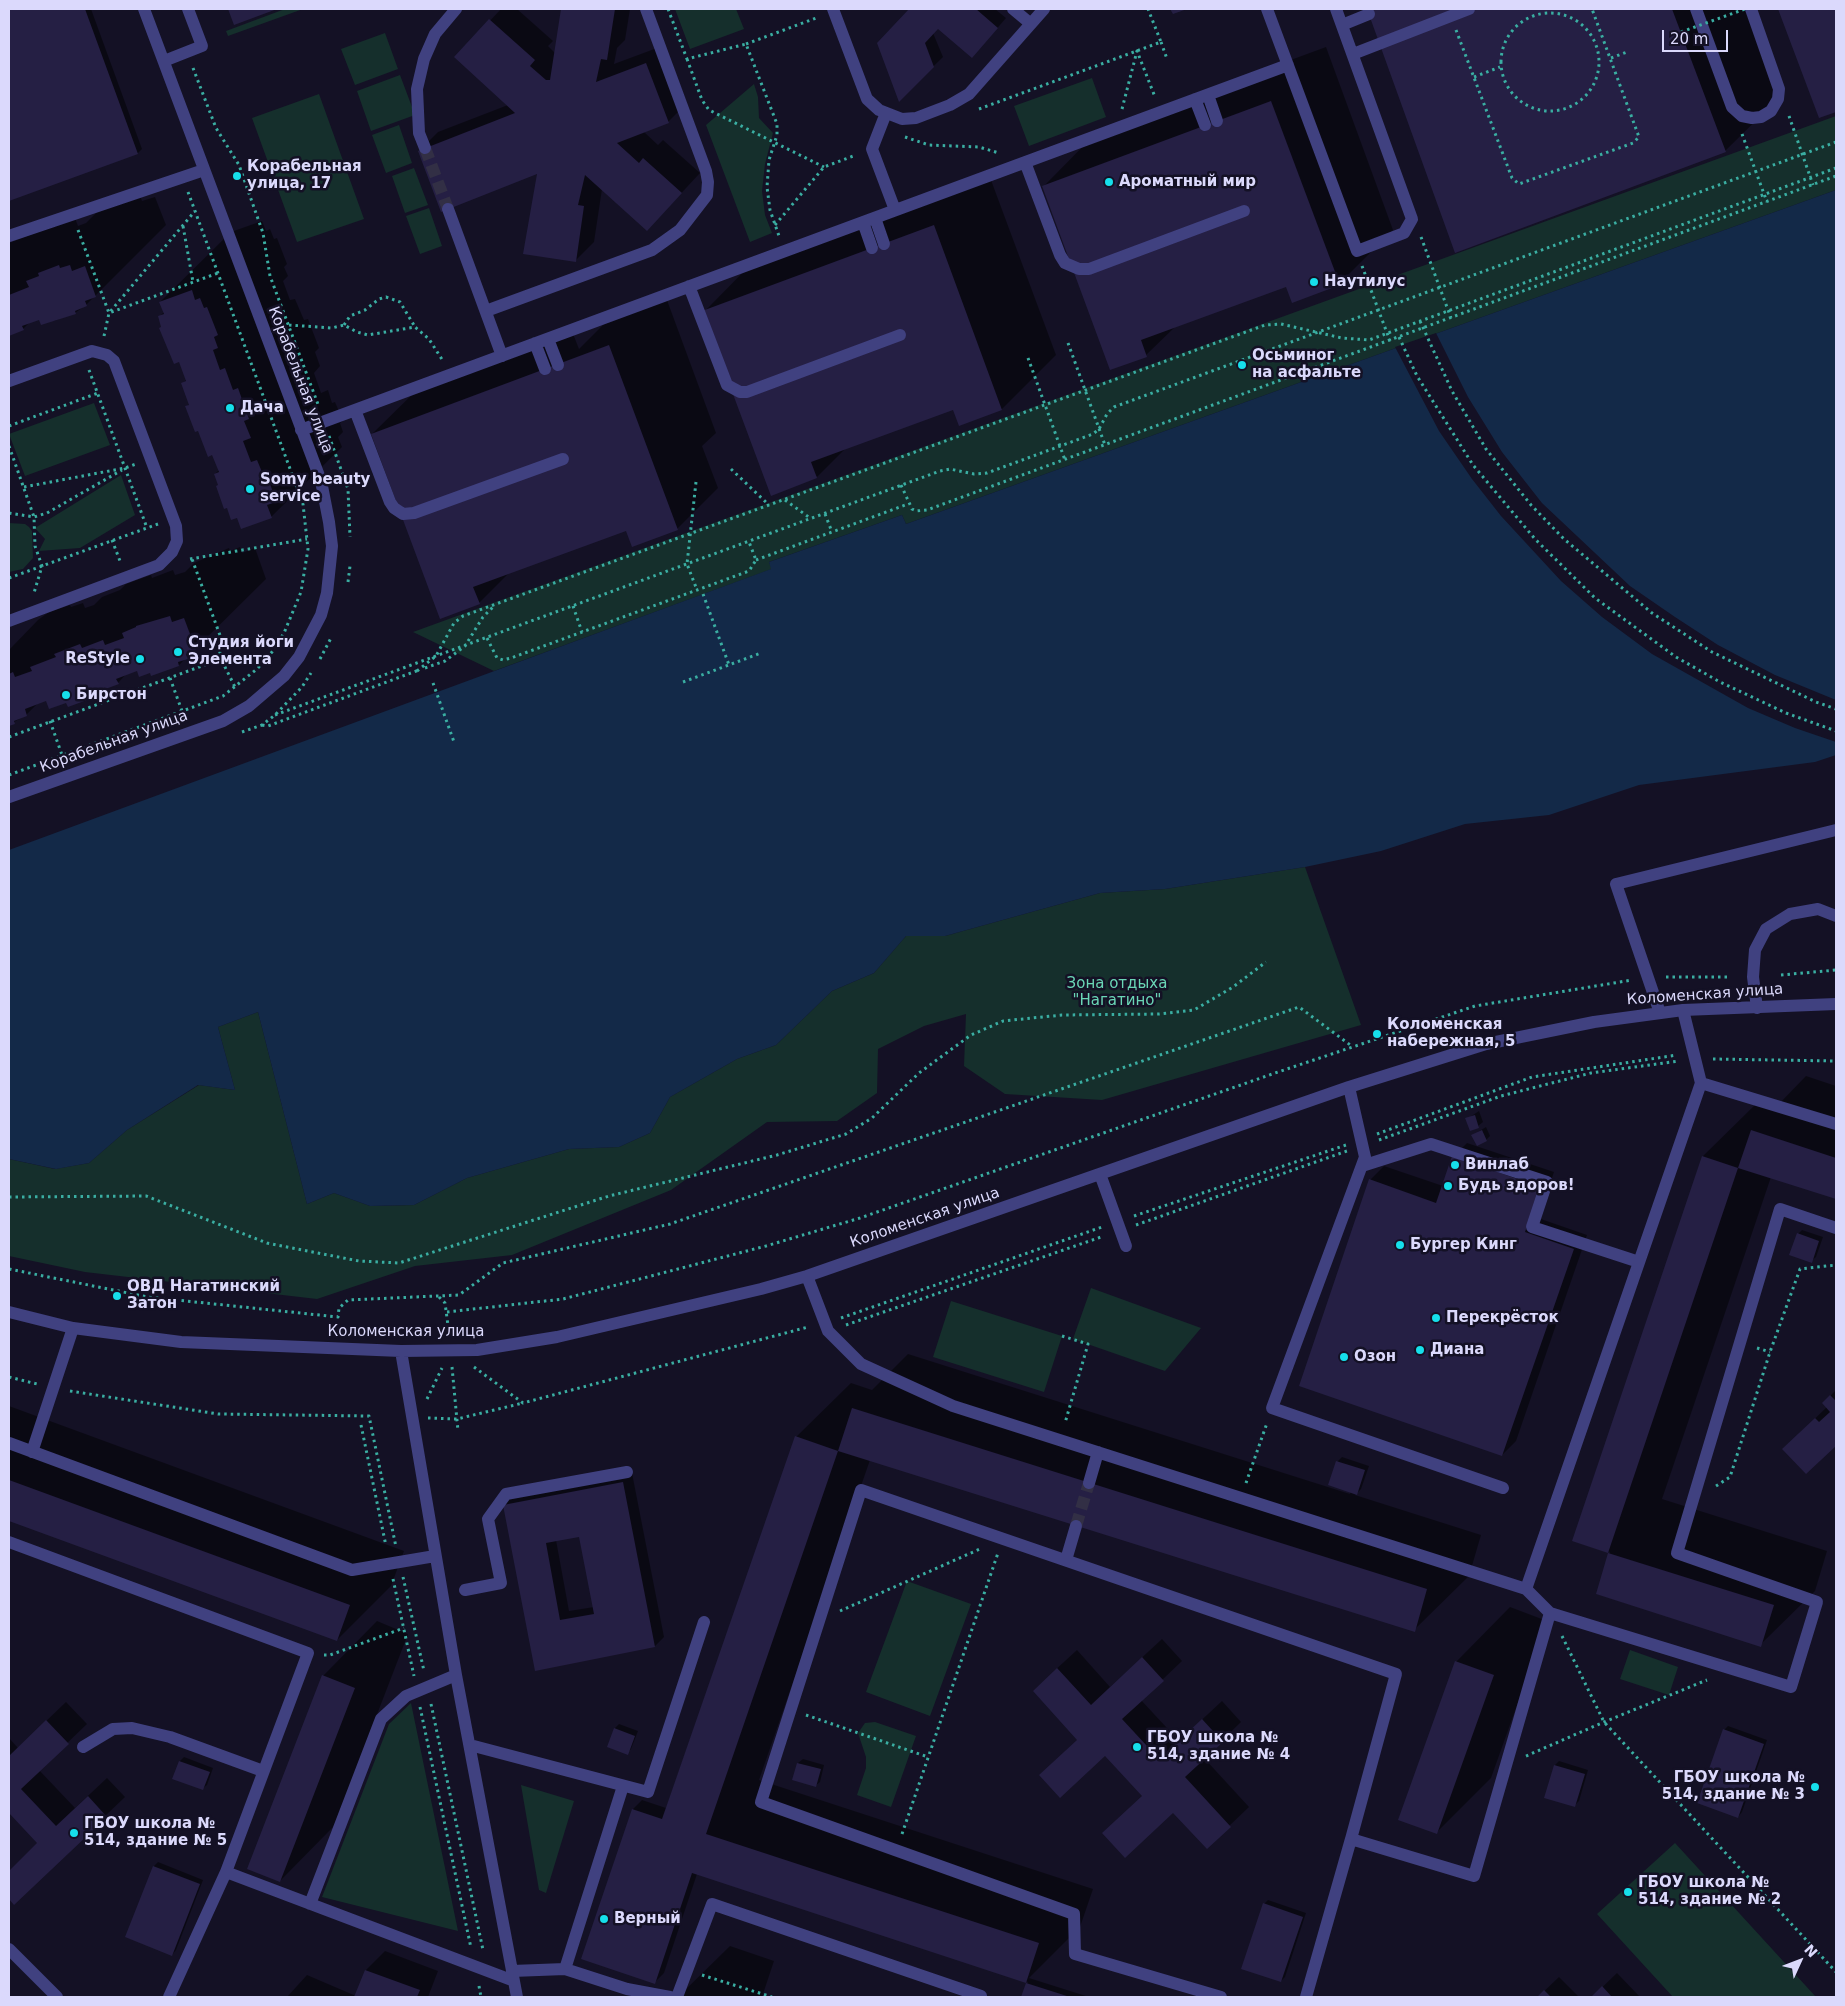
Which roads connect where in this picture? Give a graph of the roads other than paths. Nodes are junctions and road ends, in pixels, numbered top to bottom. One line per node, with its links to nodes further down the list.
1 (144, 9): 17 (street, Корабельная улица)
2 (188, 9): 17 (street)
3 (456, 9): 24 (street)
4 (646, 9): 34 (street)
5 (1013, 9): 14 (street)
6 (1044, 9): 14 (street)
7 (1267, 9): 18 (street)
8 (1336, 9): 15 (street)
9 (1469, 9): 16 (street)
10 (1696, 9): 11 (street)
11 (1750, 9)
12 (833, 10): 21 (street)
13 (1369, 14): 15 (street)
14 (1031, 24): 21 (street)
15 (1342, 25): 16 (street)
16 (1353, 54): 18 (street)
17 (164, 61): 26 (street, Корабельная улица)
18 (1288, 65): 19 (street)
19 (1208, 95): 20 (street); 22 (street)
20 (1195, 99): 23 (street); 25 (street)
21 (886, 113): 28 (street)
22 (1217, 121)
23 (1205, 126)
24 (425, 148)
25 (1024, 163): 28 (street); 29 (street)
26 (204, 170): 31 (street); 43 (street, Корабельная улица)
27 (448, 209): 34 (street)
28 (895, 210): 30 (street)
29 (1244, 211)
30 (869, 220): 32 (street); 33 (street)
31 (9, 236)
32 (878, 246)
33 (689, 286): 35 (street); 36 (street)
34 (486, 311): 38 (street)
35 (900, 335)
36 (548, 338): 37 (street); 39 (street)
37 (536, 343): 38 (street); 40 (street)
38 (502, 356): 42 (street)
39 (558, 365)
40 (545, 369)
41 (9, 381): 45 (street)
42 (355, 410): 43 (street); 44 (street)
43 (301, 430): 46 (street, Корабельная улица)
44 (563, 459)
45 (9, 620)
46 (9, 797)
47 (1836, 830): 52 (street)
48 (1836, 916): 50 (street)
49 (1836, 1004): 50 (street, Коломенская улица)
50 (1757, 1008): 51 (street, Коломенская улица)
51 (1682, 1010): 52 (street, Коломенская улица); 53 (street)
52 (1660, 1013): 54 (street, Коломенская улица)
53 (1701, 1083): 55 (street); 60 (street)
54 (1349, 1087): 56 (street); 57 (street, Коломенская улица)
55 (1836, 1124)
56 (1362, 1166): 60 (street); 70 (street)
57 (1100, 1174): 59 (street); 61 (street, Коломенская улица)
58 (1836, 1228): 77 (street)
59 (1126, 1246)
60 (1639, 1262): 75 (street)
61 (807, 1276): 64 (street, Коломенская улица); 67 (street)
62 (9, 1312): 63 (street, Коломенская улица)
63 (73, 1328): 64 (street, Коломенская улица); 66 (street)
64 (401, 1351): 73 (street)
65 (9, 1443): 66 (street)
66 (32, 1452): 73 (street)
67 (1098, 1452): 69 (street); 75 (street)
68 (627, 1472): 76 (street)
69 (1089, 1482)
70 (1503, 1488)
71 (1076, 1526): 74 (street)
72 (9, 1542): 82 (street)
73 (435, 1556): 79 (street)
74 (1066, 1560): 84 (street); 97 (street)
75 (1526, 1589): 77 (street)
76 (465, 1590)
77 (1550, 1613): 84 (street)
78 (704, 1622): 83 (street)
79 (456, 1675): 80 (street); 86 (street)
80 (470, 1745): 83 (street); 89 (street)
81 (83, 1747): 82 (street)
82 (263, 1771): 85 (street)
83 (623, 1786): 88 (street)
84 (1351, 1839): 98 (street)
85 (226, 1872): 86 (street); 93 (street)
86 (310, 1904): 89 (street)
87 (9, 1949): 92 (street)
88 (565, 1969): 89 (street); 90 (street)
89 (513, 1976): 94 (street)
90 (626, 1993): 95 (street)
91 (981, 1996): 96 (street)
92 (57, 1997)
93 (169, 1997)
94 (517, 1997)
95 (670, 1997)
96 (677, 1997)
97 (1221, 1997)
98 (1306, 1997)

